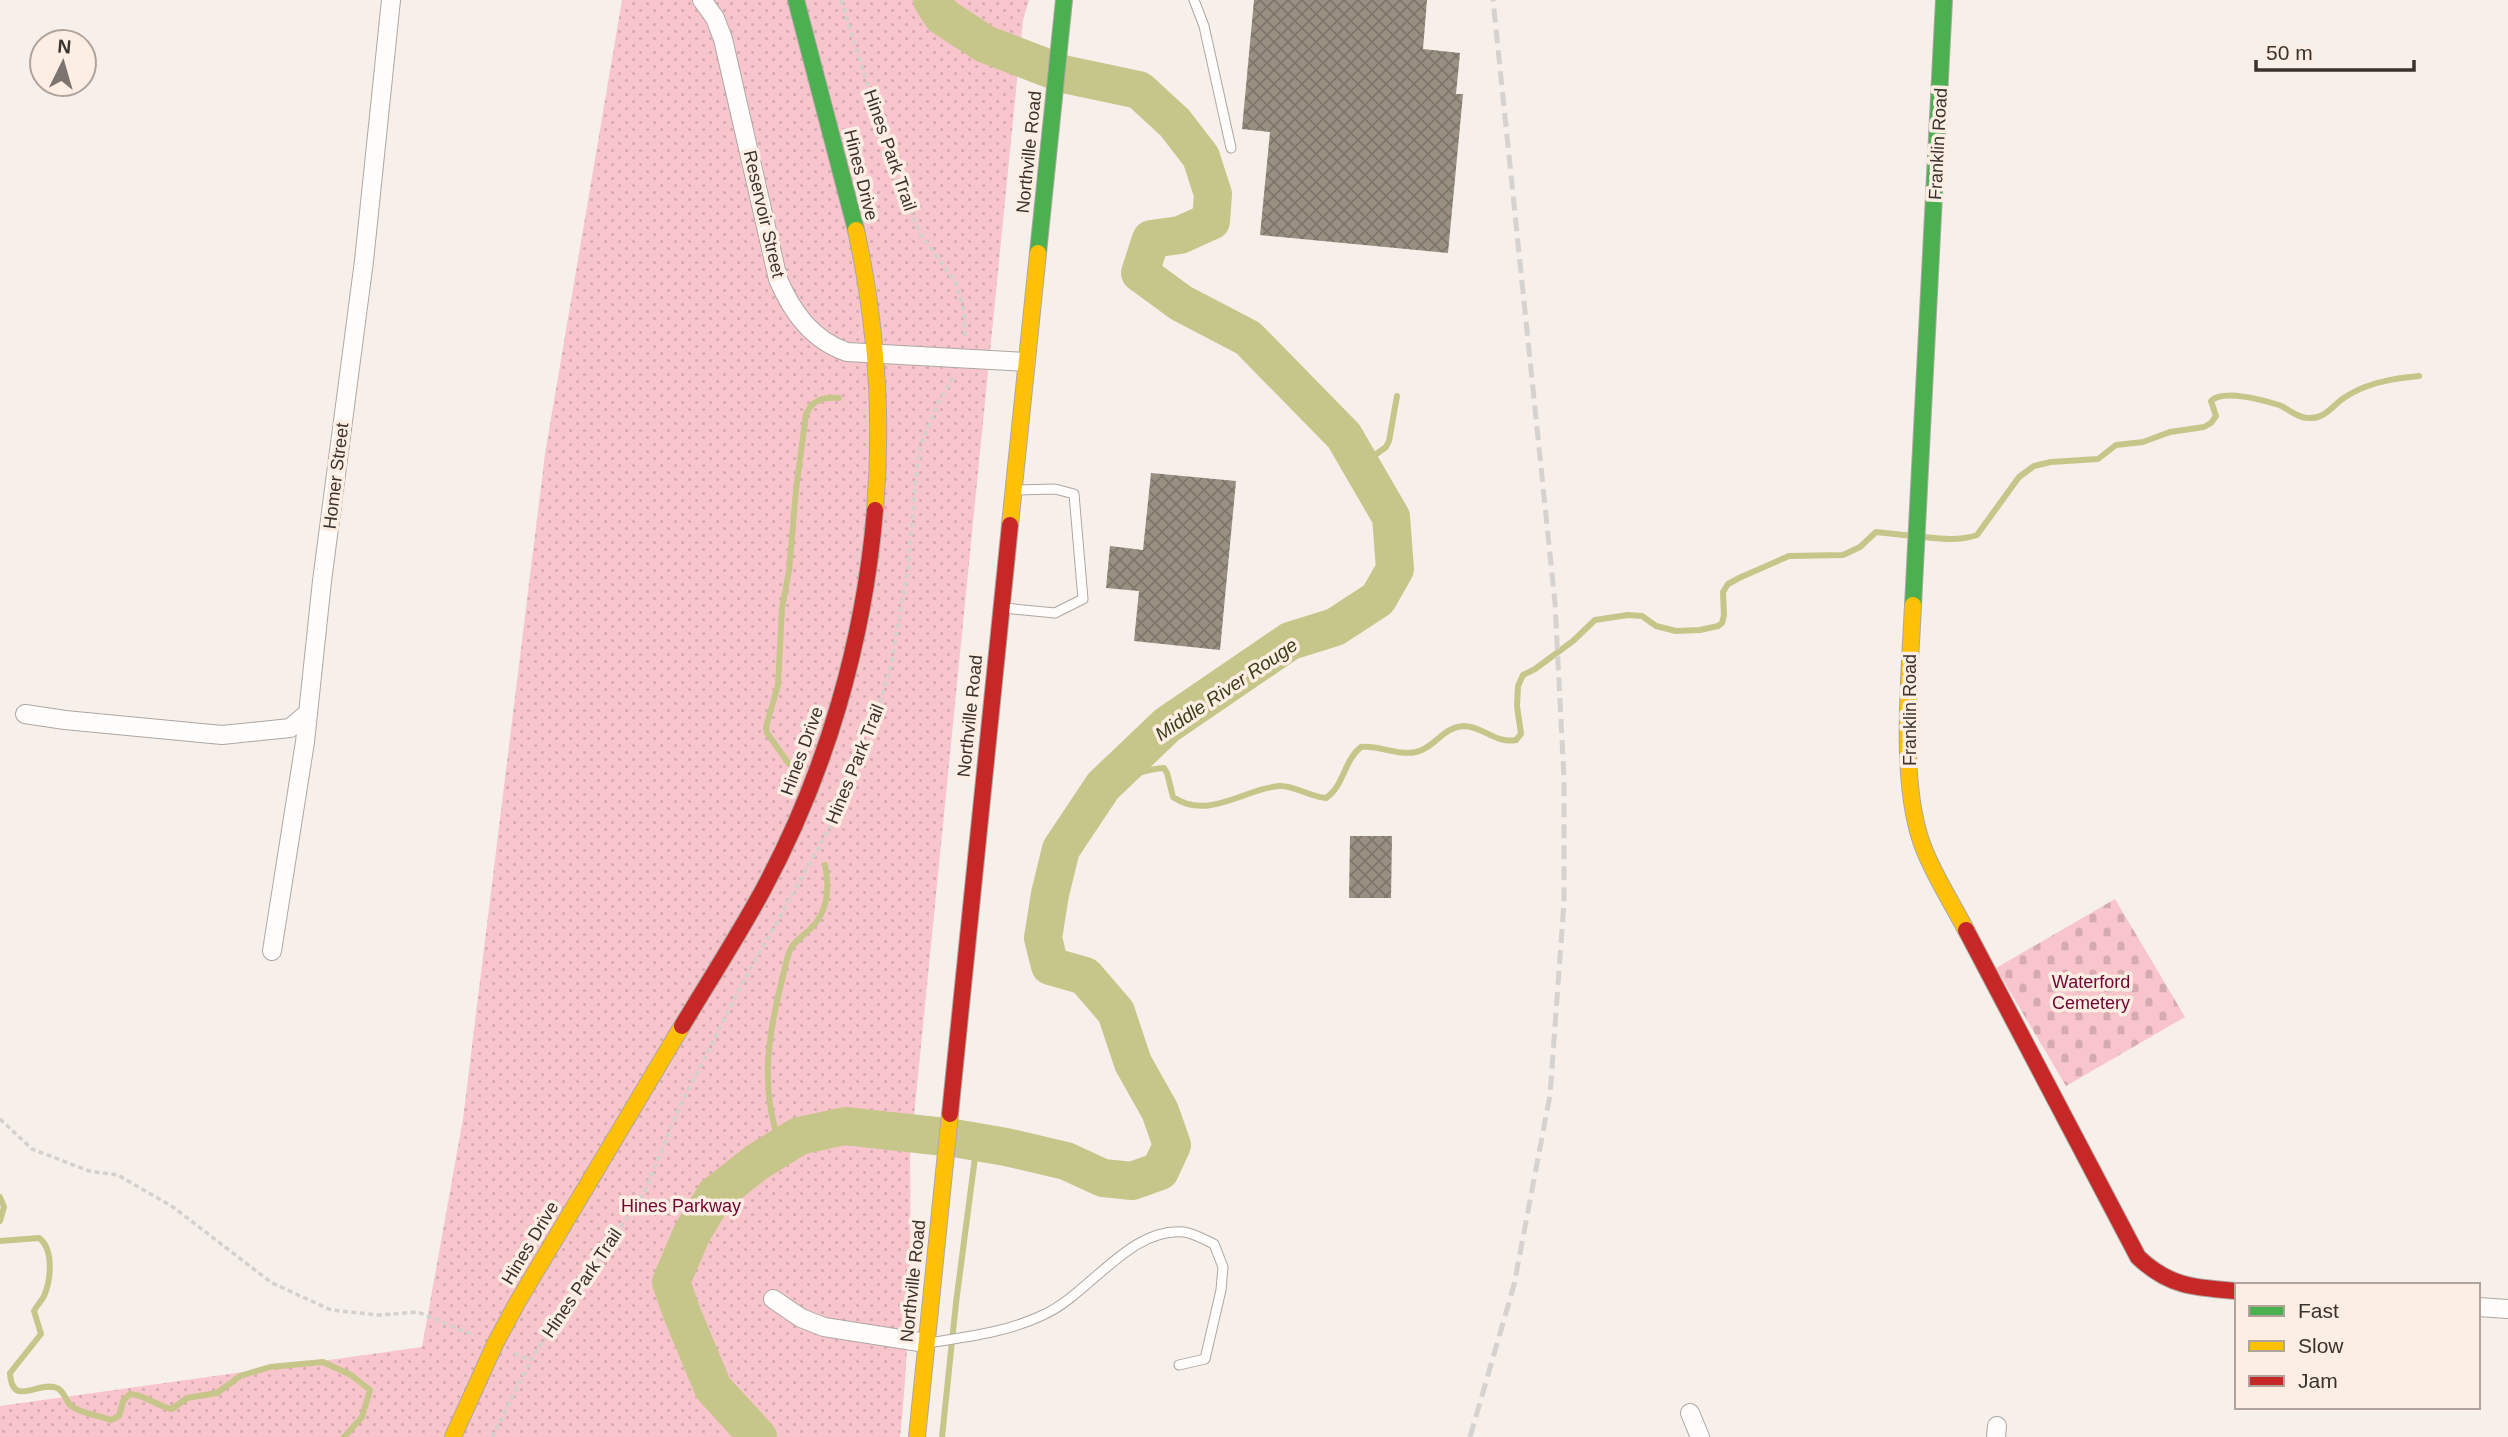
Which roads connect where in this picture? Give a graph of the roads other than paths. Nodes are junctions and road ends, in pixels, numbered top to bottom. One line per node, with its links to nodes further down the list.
1 (391, 0): 12 (street, Homer Street)
2 (702, 0): 8 (street, Reservoir Street)
3 (796, 0): 8 (street, Hines Drive)
4 (1064, 0): 9 (street, Northville Road)
5 (1194, 0): 7 (lane)
6 (1944, 0): 15 (street, Franklin Road)
7 (1231, 148)
8 (875, 353): 9 (street, Reservoir Street); 22 (street, Hines Drive)
9 (1026, 362): 10 (street, Northville Road)
10 (1013, 491): 11 (street, Northville Road); 11 (lane)
11 (1001, 608): 19 (street, Northville Road)
12 (308, 713): 13 (street); 14 (street, Homer Street)
13 (25, 714)
14 (272, 951)
15 (2235, 1291)
16 (773, 1300): 19 (street)
17 (2480, 1307): 18 (street)
18 (2508, 1309)
19 (926, 1343): 20 (lane); 23 (street, Northville Road)
20 (1179, 1365)
21 (1690, 1413): 24 (street)
22 (453, 1437)
23 (917, 1437)
24 (1700, 1437)

